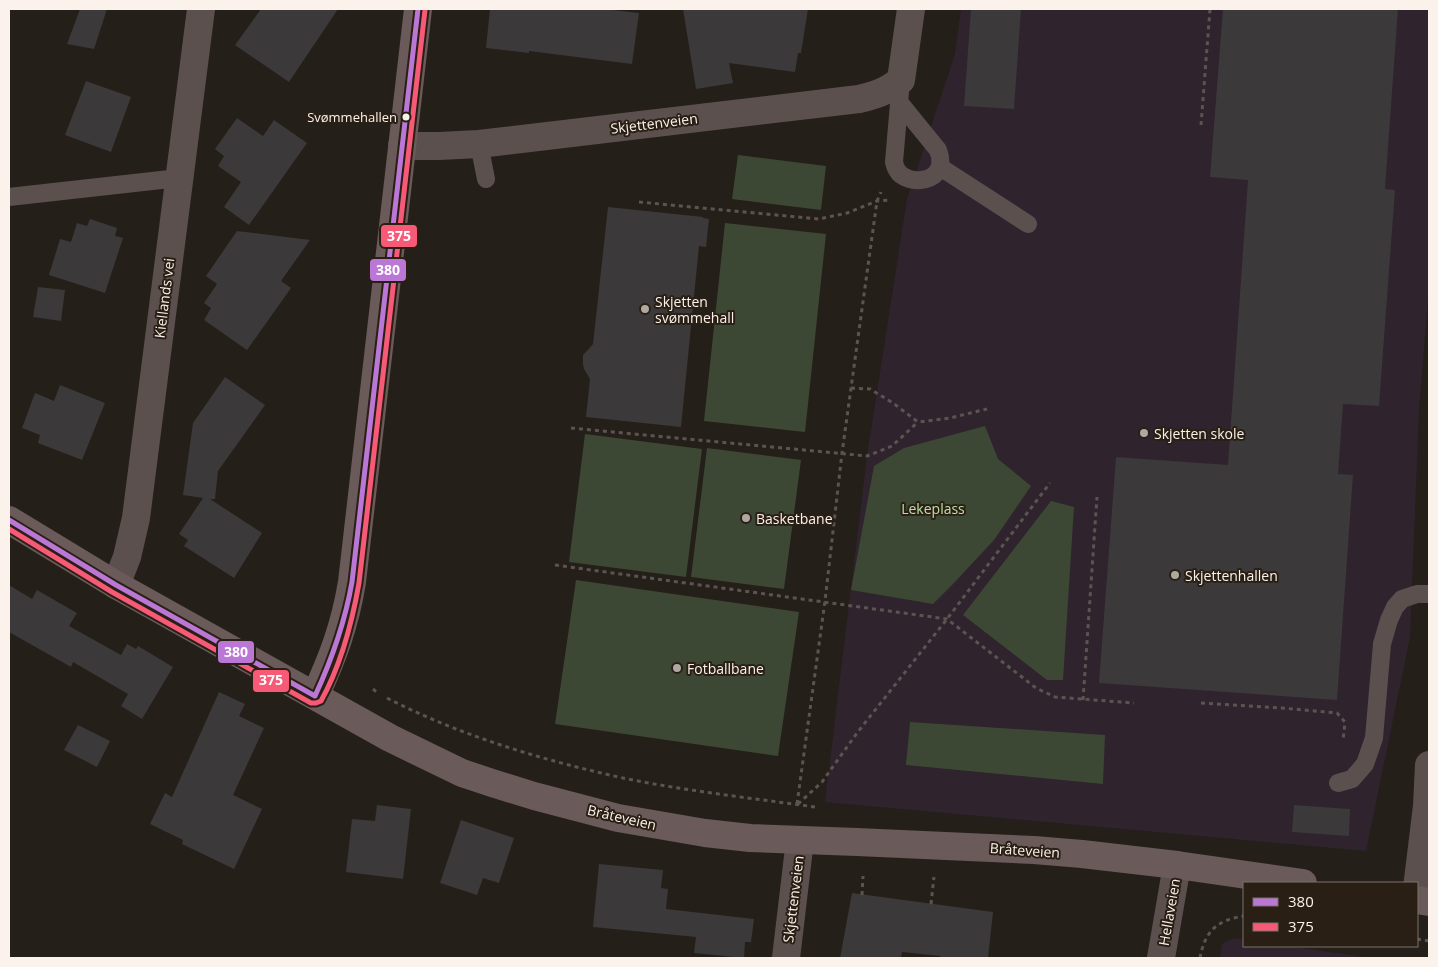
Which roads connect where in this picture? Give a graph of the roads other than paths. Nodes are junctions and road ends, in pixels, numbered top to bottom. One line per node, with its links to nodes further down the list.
1 (201, 9): 8 (street, Kiellands vei)
2 (418, 9): 6 (main road)
3 (911, 9): 4 (street)
4 (900, 91): 5 (street, Skjettenveien); 7 (lane); 7 (lane)
5 (479, 144): 6 (street, Skjettenveien); 9 (lane)
6 (402, 146): 15 (main road)
7 (940, 167): 11 (lane)
8 (179, 178): 10 (lane); 13 (street, Kiellands vei)
9 (486, 179)
10 (9, 197)
11 (1028, 224)
12 (9, 520): 13 (main road, Bråteveien)
13 (116, 585): 15 (main road, Bråteveien)
14 (1429, 594): 17 (lane)
15 (315, 696): 18 (main road, Bråteveien)
16 (1429, 765): 21 (street)
17 (1338, 783)
18 (800, 840): 19 (main road, Bråteveien); 22 (street, Skjettenveien)
19 (1177, 865): 20 (main road, Bråteveien); 23 (street, Hellaveien)
20 (1296, 882)
21 (1418, 882)
22 (786, 958)
23 (1161, 958)

